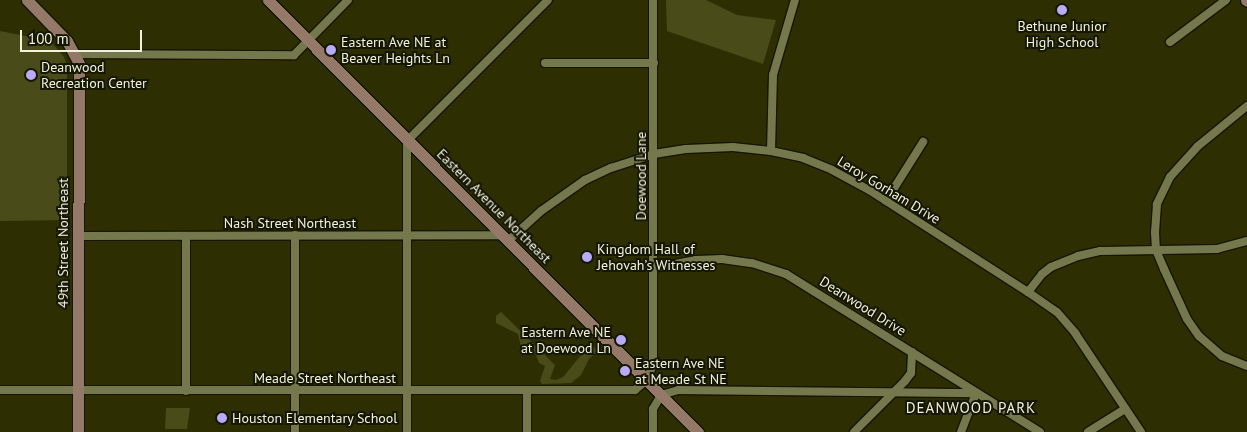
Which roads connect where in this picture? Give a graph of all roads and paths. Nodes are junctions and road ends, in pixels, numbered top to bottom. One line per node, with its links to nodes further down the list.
1 (27, 0): 10 (main road)
2 (268, 0): 8 (main road, Eastern Avenue Northeast)
3 (348, 0): 8 (street)
4 (548, 0): 14 (street)
5 (653, 0): 12 (street, Doewood Lane)
6 (795, 0): 16 (street)
7 (1226, 0): 9 (street)
8 (309, 41): 10 (street); 14 (main road, Eastern Avenue Northeast)
9 (1170, 42)
10 (76, 54): 21 (main road, 49th Street Northeast)
11 (545, 63): 12 (street)
12 (654, 63): 17 (street, Doewood Lane)
13 (1247, 106): 25 (street)
14 (407, 141): 20 (street); 23 (main road, Eastern Avenue Northeast)
15 (923, 142): 18 (street)
16 (772, 151): 17 (street, Leroy Gorham Drive); 18 (street, Leroy Gorham Drive)
17 (654, 154): 23 (street, Leroy Gorham Drive); 26 (street, Doewood Lane)
18 (886, 201): 27 (street, Leroy Gorham Drive)
19 (295, 235): 20 (street, Nash Street Northeast); 22 (street, Nash Street Northeast); 34 (street)
20 (407, 235): 23 (street, Nash Street Northeast); 35 (street)
21 (78, 236): 22 (street, Nash Street Northeast); 32 (main road, 49th Street Northeast)
22 (186, 236): 33 (street)
23 (505, 238): 30 (main road, Eastern Avenue Northeast)
24 (1247, 241): 25 (street)
25 (1156, 250): 27 (street); 29 (street)
26 (654, 268): 28 (street, Deanwood Drive); 30 (street, Doewood Lane)
27 (1028, 292): 40 (street, Leroy Gorham Drive)
28 (912, 352): 37 (street); 38 (street, Deanwood Drive)
29 (1247, 366)
30 (647, 380): 36 (street, Meade Street Northeast); 39 (main road, Eastern Avenue Northeast)
31 (0, 390): 32 (street, Meade Street Northeast)
32 (78, 390): 33 (street, Meade Street Northeast); 41 (main road, 49th Street Northeast)
33 (186, 391): 34 (street, Meade Street Northeast)
34 (295, 391): 35 (street, Meade Street Northeast); 42 (street)
35 (407, 391): 36 (street, Meade Street Northeast); 43 (street)
36 (526, 391): 44 (street)
37 (893, 392): 38 (street); 39 (street); 47 (street)
38 (976, 393): 48 (street); 49 (street, Deanwood Drive)
39 (661, 395): 45 (street); 46 (main road, Eastern Avenue Northeast)
40 (1125, 408): 50 (street); 51 (street, Leroy Gorham Drive)
41 (78, 432)
42 (295, 432)
43 (407, 432)
44 (527, 432)
45 (653, 432)
46 (698, 432)
47 (854, 432)
48 (961, 432)
49 (1040, 432)
50 (1088, 432)
51 (1141, 432)

